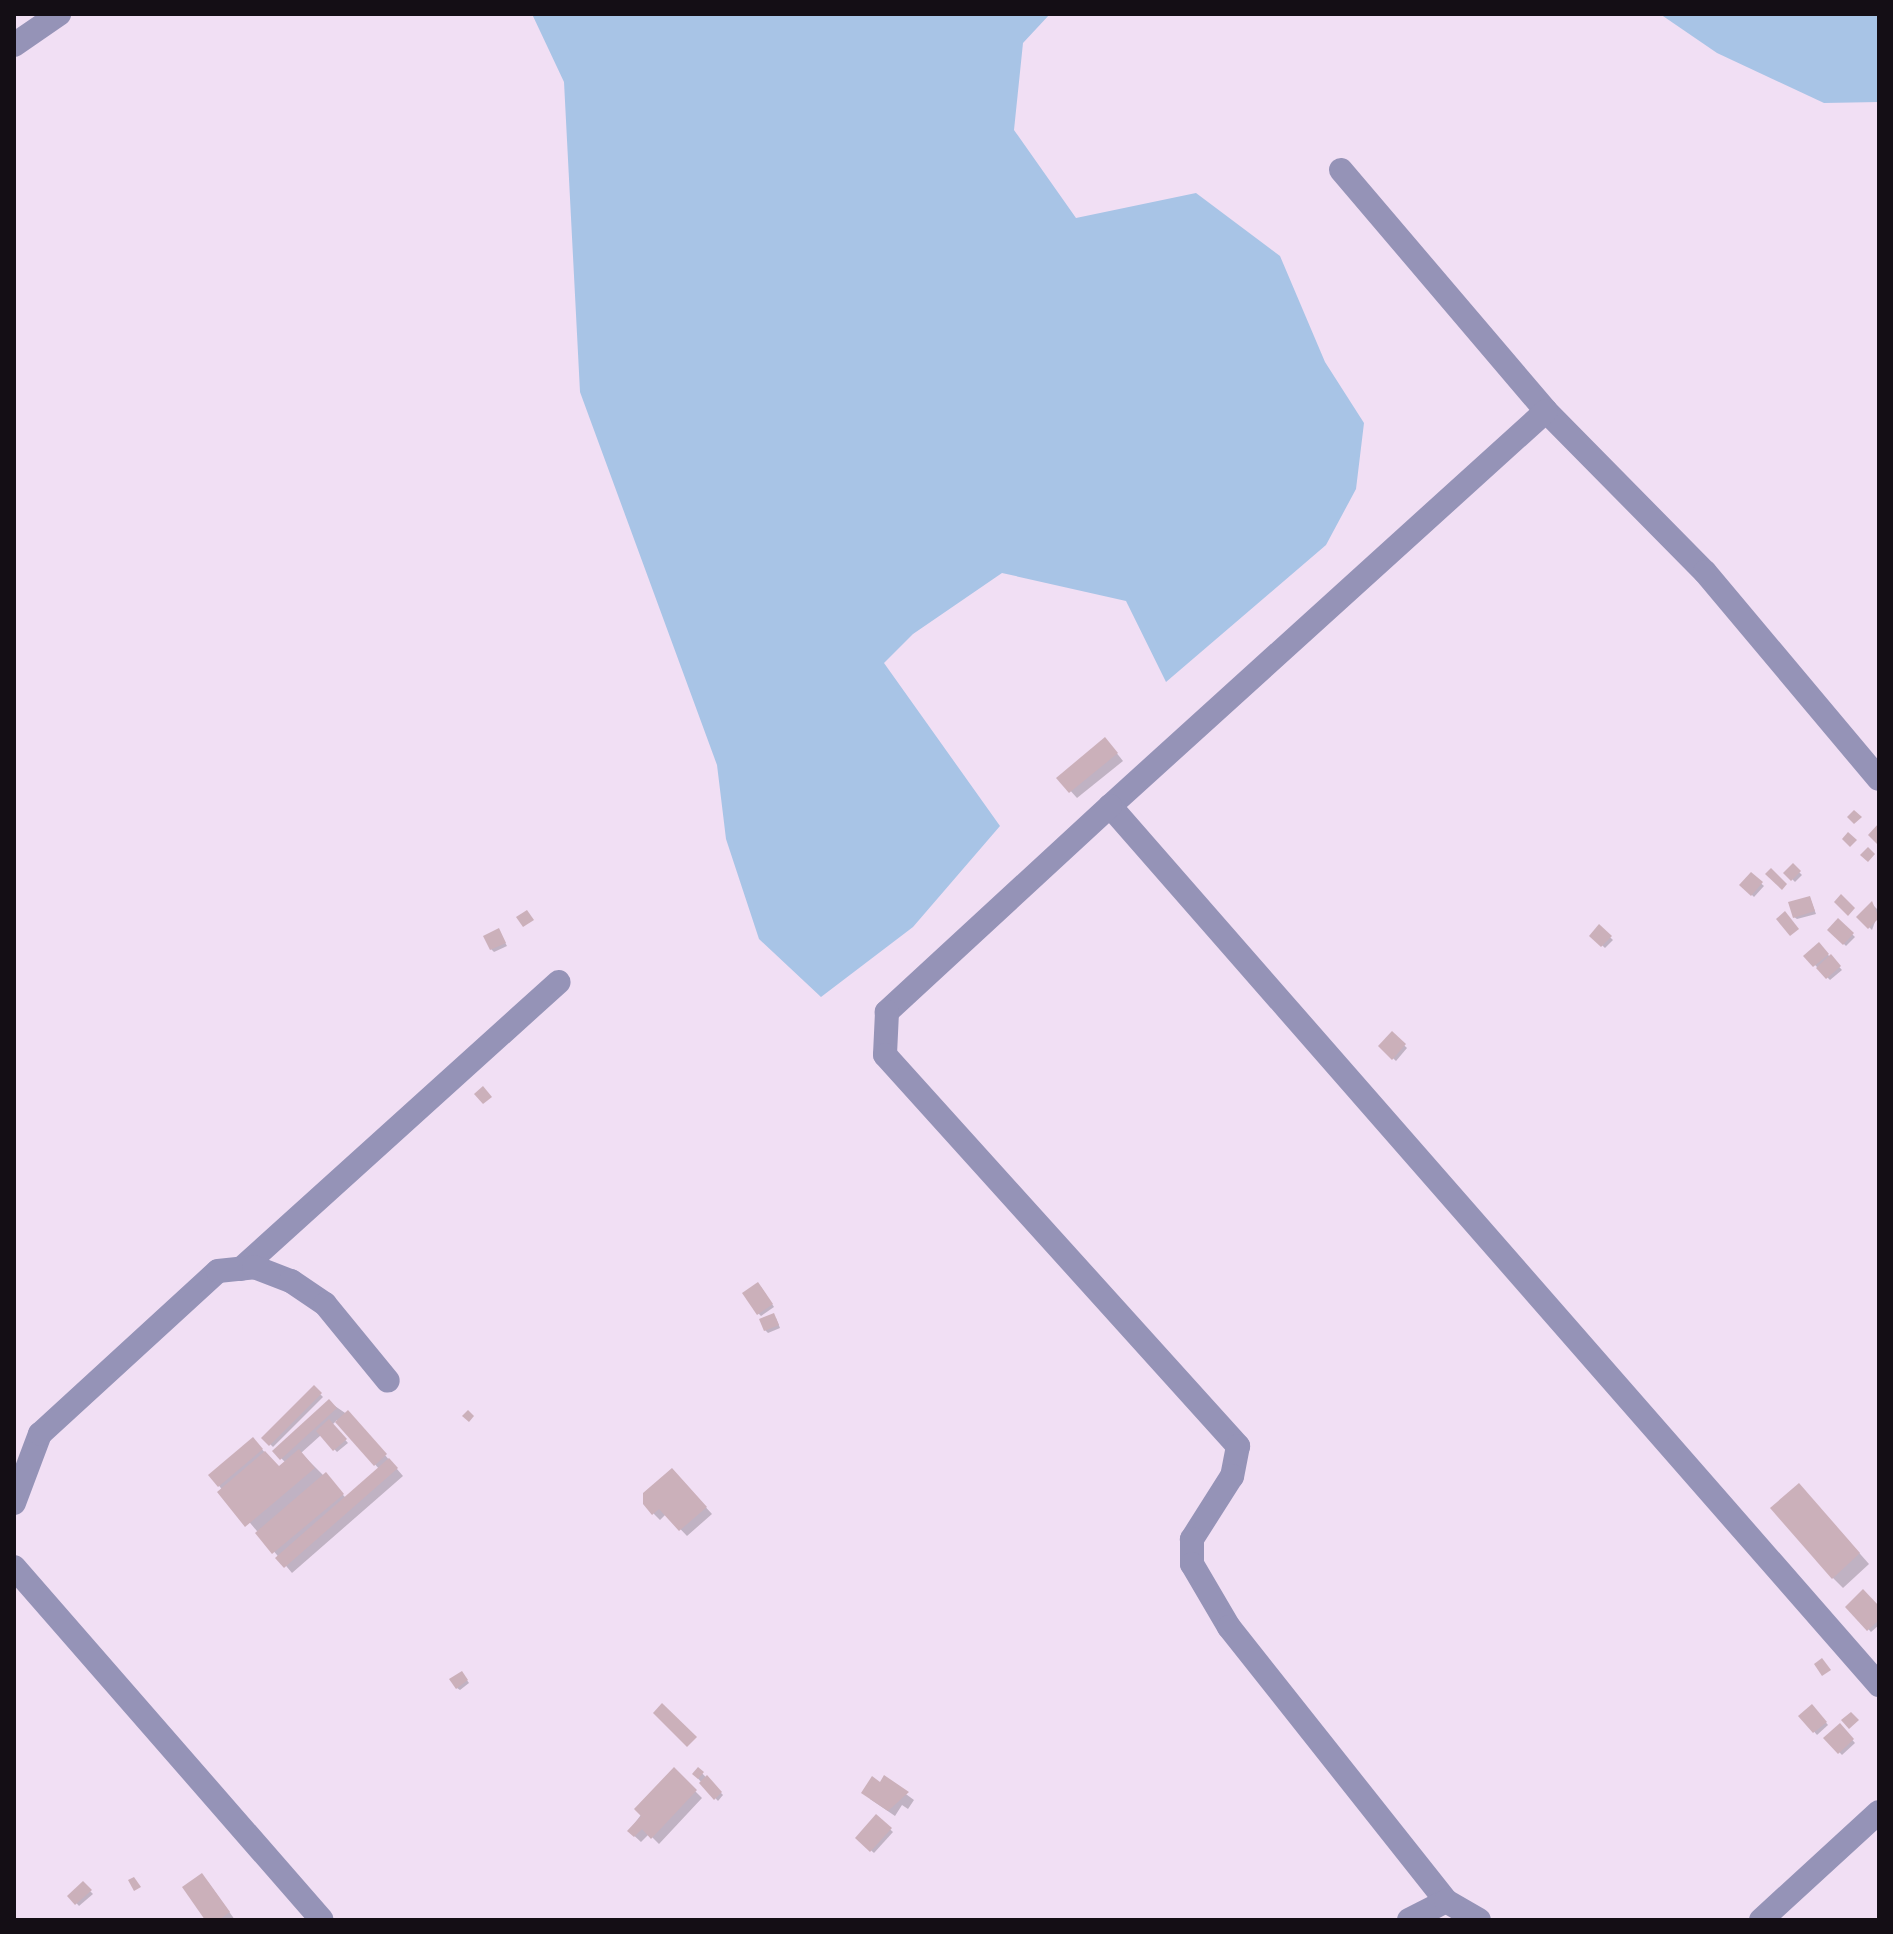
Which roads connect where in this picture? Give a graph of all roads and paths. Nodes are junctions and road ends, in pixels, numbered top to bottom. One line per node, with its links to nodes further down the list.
1 (59, 14): 2 (street)
2 (14, 45)
3 (1341, 170): 4 (street)
4 (1546, 411): 5 (street); 6 (street)
5 (1879, 779)
6 (1110, 806): 12 (street); 14 (street)
7 (559, 982): 8 (street)
8 (241, 1269): 9 (street); 10 (street)
9 (388, 1381)
10 (14, 1503)
11 (14, 1567): 15 (street)
12 (1879, 1685)
13 (1879, 1812): 18 (street)
14 (1446, 1901): 16 (street); 17 (street)
15 (322, 1920)
16 (1409, 1920)
17 (1479, 1920)
18 (1761, 1920)

